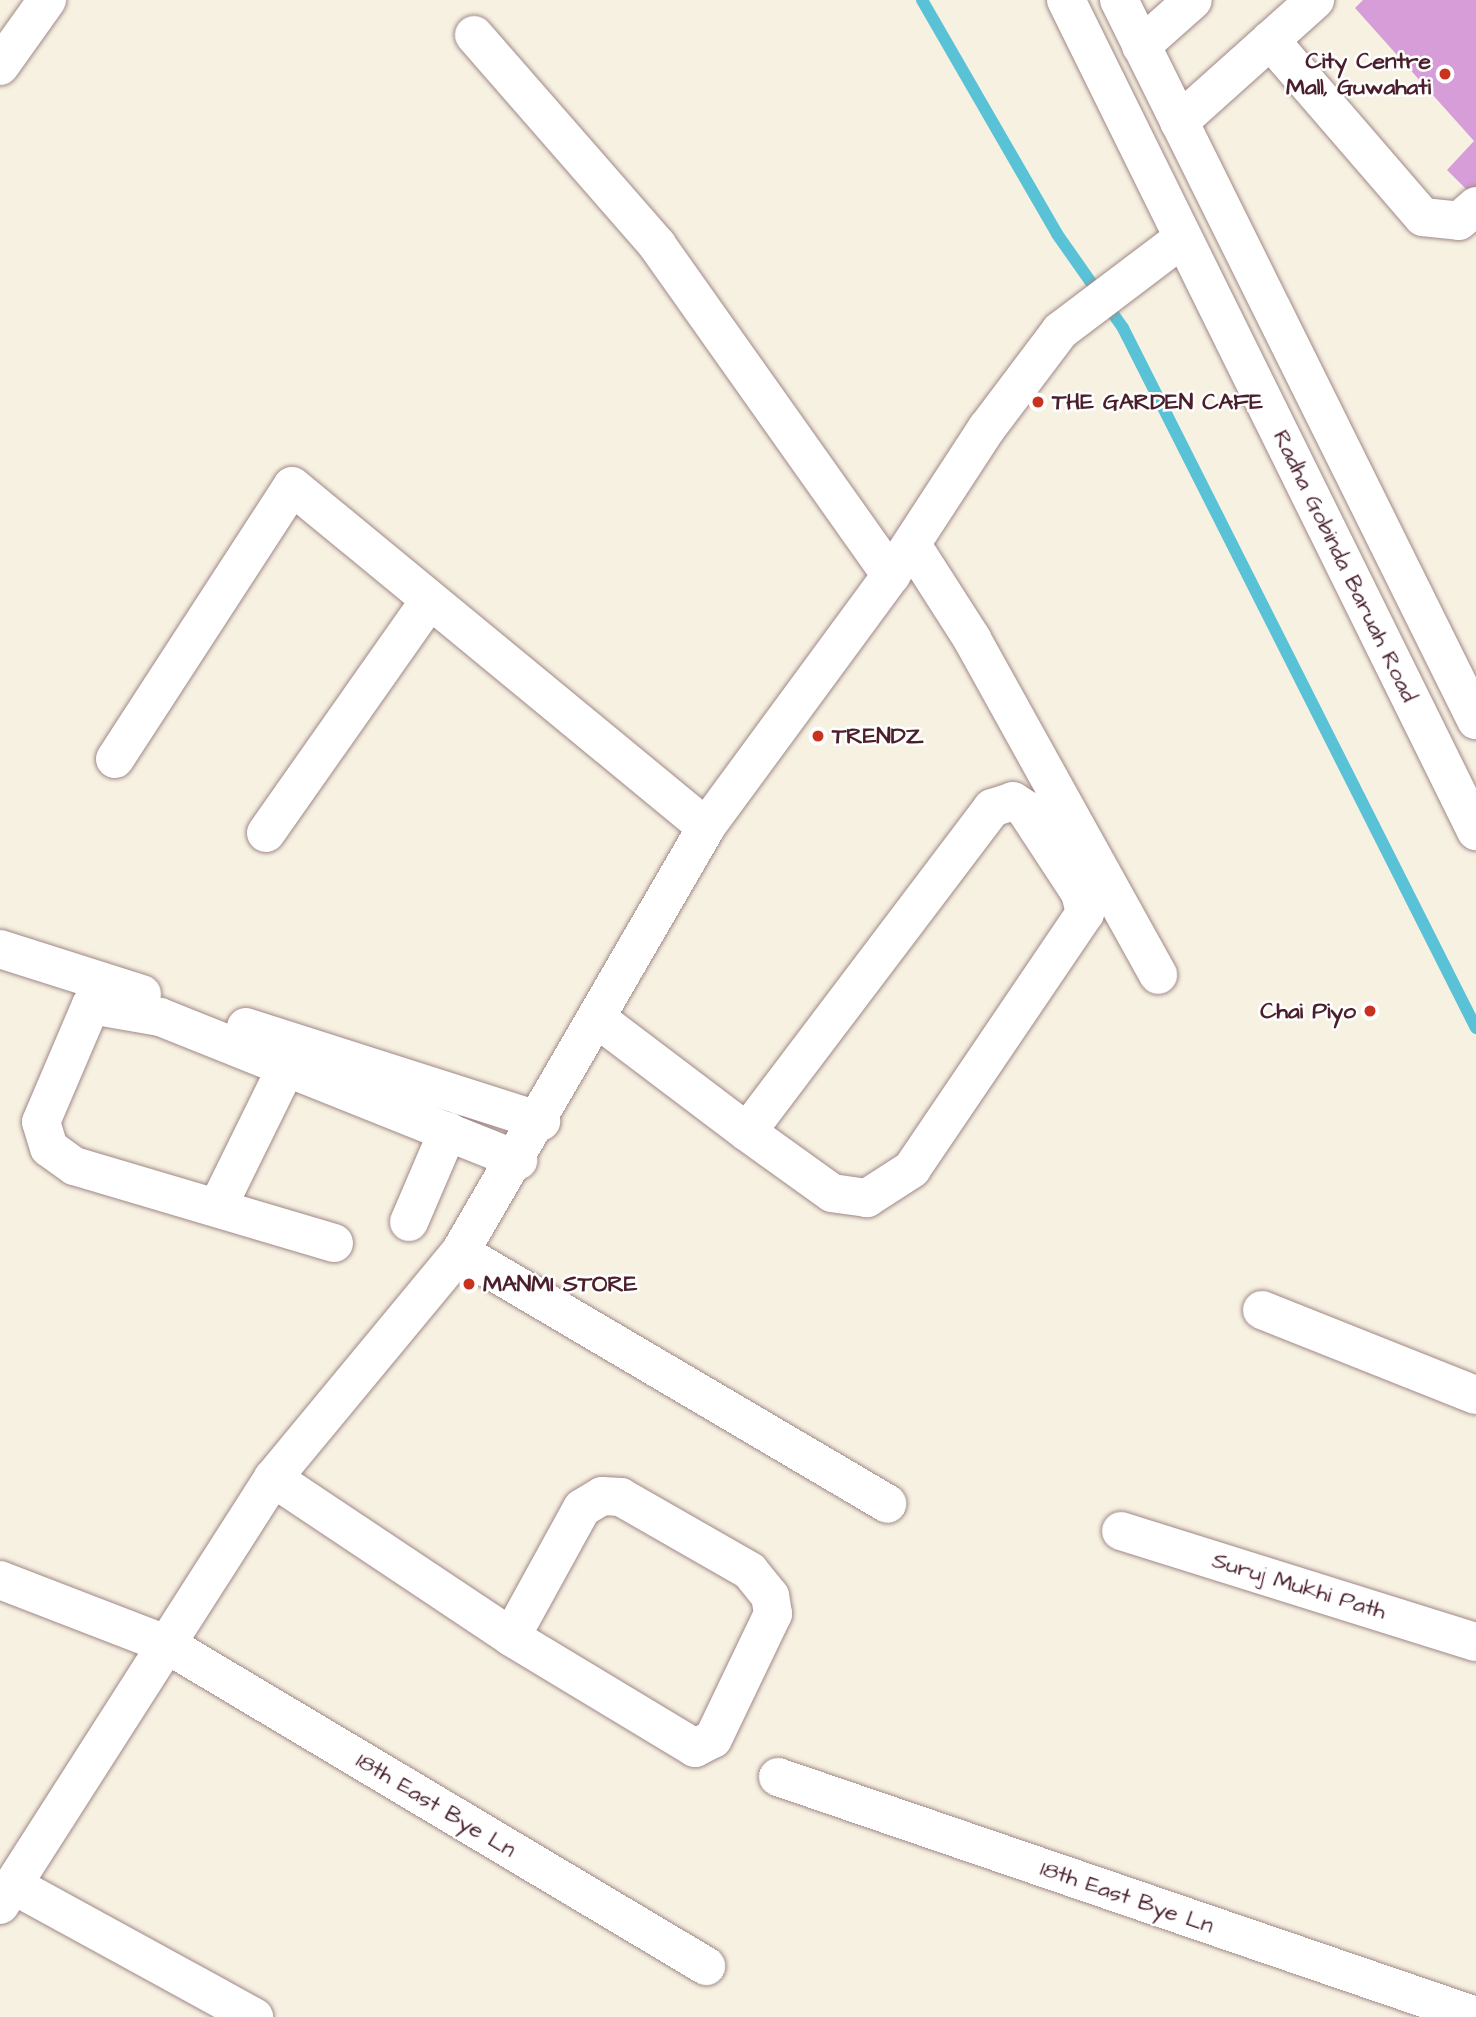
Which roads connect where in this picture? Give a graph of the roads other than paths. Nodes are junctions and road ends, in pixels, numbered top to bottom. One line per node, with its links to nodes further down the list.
1 (47, 0): 9 (street)
2 (1066, 0): 12 (street, Radha Gobinda Baruah Road)
3 (1119, 0): 8 (street, Radha Gobinda Baruah Road)
4 (1193, 0): 8 (street)
5 (1315, 0): 7 (street)
6 (474, 35): 13 (street)
7 (1270, 40): 10 (street); 11 (street)
8 (1141, 46): 10 (street, Radha Gobinda Baruah Road)
9 (0, 66)
10 (1179, 122): 15 (street, Radha Gobinda Baruah Road)
11 (1476, 206)
12 (1183, 238): 13 (street); 18 (street, Radha Gobinda Baruah Road)
13 (902, 560): 17 (street); 21 (street)
14 (429, 601): 16 (street); 17 (street); 19 (street)
15 (1476, 720)
16 (115, 759)
17 (706, 827): 22 (street)
18 (1476, 831)
19 (266, 833)
20 (0, 949): 24 (street)
21 (1158, 975)
22 (600, 1020): 24 (street); 26 (street)
23 (286, 1068): 25 (street); 28 (street); 28 (street)
24 (541, 1121): 27 (street)
25 (448, 1131): 27 (street); 29 (street)
26 (747, 1132): 26 (street)
27 (518, 1160): 31 (street)
28 (219, 1204): 30 (street)
29 (409, 1222)
30 (334, 1243)
31 (460, 1252): 34 (street); 35 (street)
32 (1262, 1310): 33 (street)
33 (1476, 1395)
34 (273, 1478): 38 (street); 40 (street)
35 (887, 1504)
36 (1121, 1531): 39 (street, Suruj Mukhi Path)
37 (0, 1580): 40 (street, 18th East Bye Ln)
38 (511, 1637): 38 (street)
39 (1476, 1642)
40 (166, 1644): 42 (street); 43 (street, 18th East Bye Ln)
41 (778, 1777): 44 (street, 18th East Bye Ln)
42 (6, 1895): 45 (street)
43 (706, 1966)
44 (1476, 2016)
45 (254, 2017)

